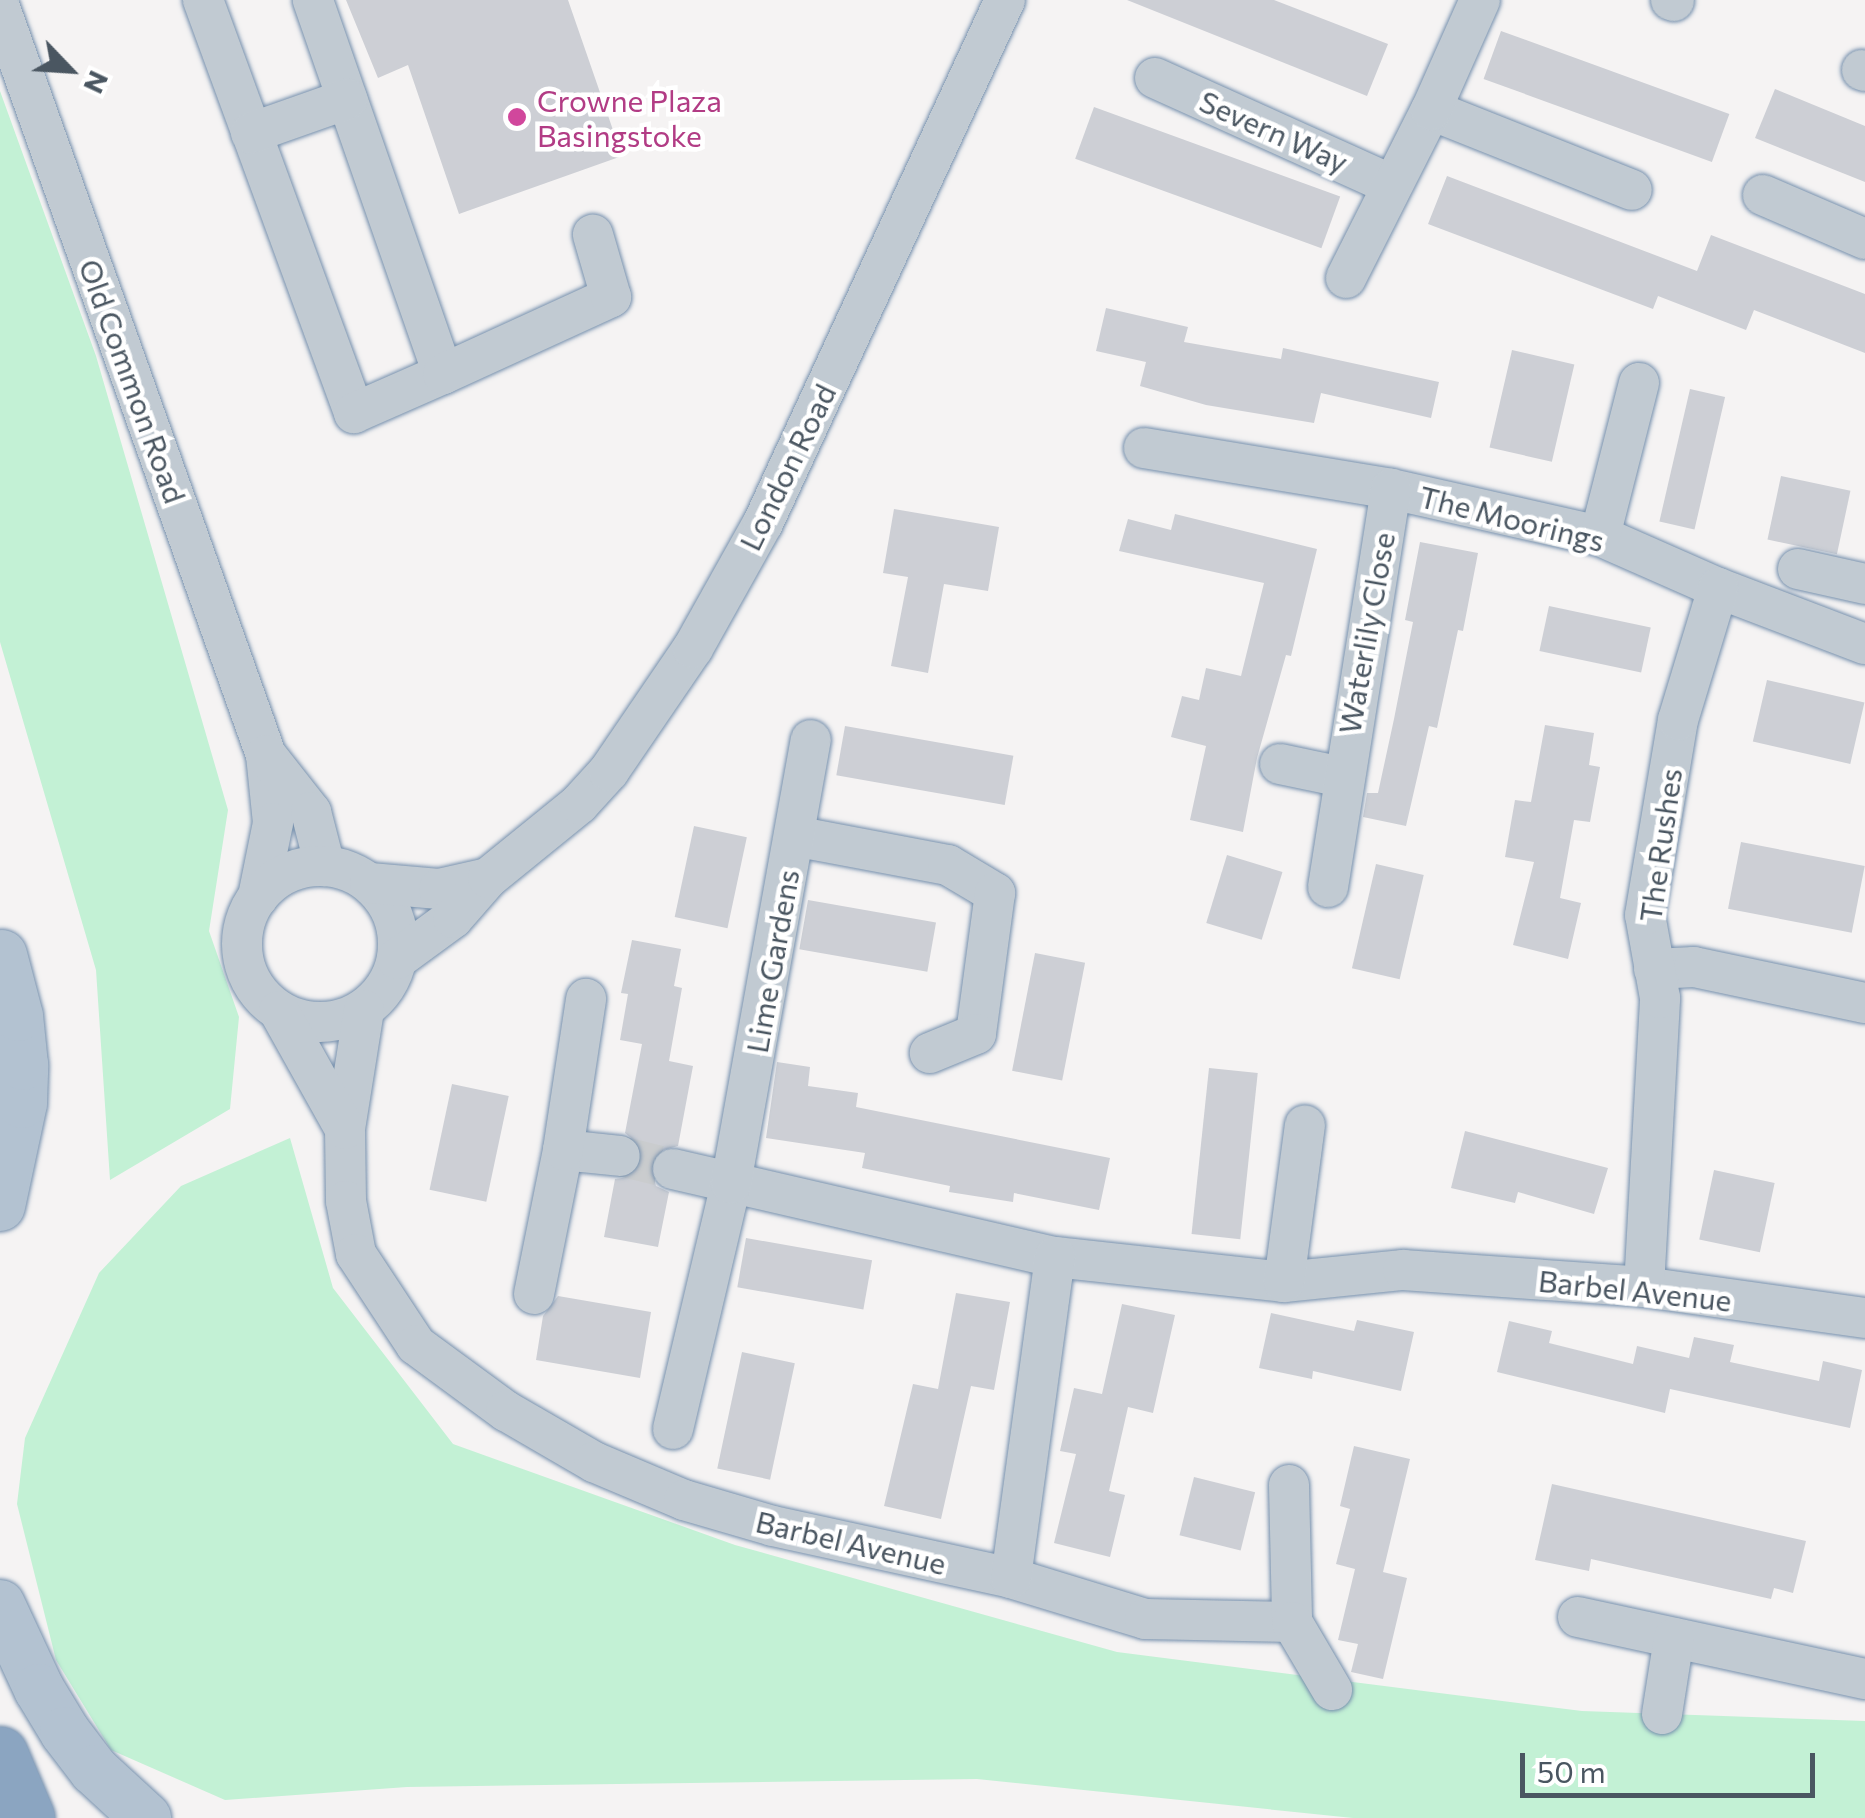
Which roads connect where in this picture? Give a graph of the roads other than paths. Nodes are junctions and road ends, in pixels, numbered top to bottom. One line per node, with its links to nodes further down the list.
1 (203, 0): 9 (street)
2 (313, 0): 7 (street)
3 (1005, 0): 31 (street, London Road)
4 (1480, 0): 8 (street)
5 (0, 8): 26 (street, Old Common Road)
6 (1155, 78): 10 (street, Severn Way)
7 (347, 99): 9 (street); 16 (street)
8 (1431, 110): 10 (street); 11 (street)
9 (252, 133): 16 (street)
10 (1392, 185): 15 (street)
11 (1632, 190)
12 (1763, 195): 14 (street)
13 (593, 235): 16 (street)
14 (1865, 239)
15 (1346, 278)
16 (444, 374)
17 (1639, 383): 20 (street)
18 (1144, 448): 19 (street, The Moorings)
19 (1390, 489): 20 (street, The Moorings); 28 (street, Waterlily Close)
20 (1600, 536): 23 (street, The Moorings)
21 (1798, 569): 22 (street)
22 (1858, 582): 24 (street)
23 (1718, 588): 24 (street, The Moorings); 37 (street, The Rushes)
24 (1854, 640)
25 (811, 740): 29 (street, Lime Gardens)
26 (266, 755): 30 (street, Old Common Road); 34 (street, Old Common Road)
27 (1280, 764): 28 (street, Waterlily Close)
28 (1342, 778): 33 (street, Waterlily Close)
29 (794, 836): 42 (street); 48 (street, Lime Gardens)
30 (325, 866): 32 (street); 34 (street)
31 (488, 878): 32 (street, London Road); 36 (street, London Road)
32 (370, 883): 36 (street)
33 (1328, 887)
34 (258, 897): 41 (street)
35 (1, 950): 49 (main road)
36 (397, 960): 40 (street)
37 (1654, 969): 39 (street); 52 (street, The Rushes)
38 (586, 999): 45 (street)
39 (1865, 1003)
40 (364, 1010): 41 (street); 44 (street, Barbel Avenue)
41 (279, 1011): 44 (street, Barbel Avenue)
42 (930, 1053)
43 (1306, 1125): 51 (street)
44 (345, 1129): 57 (street, Barbel Avenue)
45 (564, 1150): 46 (street); 53 (street)
46 (620, 1156)
47 (674, 1169): 48 (street)
48 (732, 1183): 50 (street); 55 (street, Lime Gardens)
49 (0, 1206)
50 (1056, 1257): 51 (street, Barbel Avenue); 57 (street)
51 (1284, 1282): 52 (street, Barbel Avenue)
52 (1644, 1287): 54 (street, Barbel Avenue)
53 (534, 1294)
54 (1865, 1318)
55 (673, 1429)
56 (1289, 1485): 60 (street)
57 (1011, 1578): 60 (street, Barbel Avenue)
58 (0, 1604): 67 (main road)
59 (1578, 1617): 61 (street)
60 (1292, 1622): 63 (street)
61 (1674, 1638): 62 (street); 64 (street)
62 (1865, 1679)
63 (1332, 1690)
64 (1662, 1714)
65 (0, 1754): 66 (highway)
66 (27, 1818)
67 (146, 1818)

